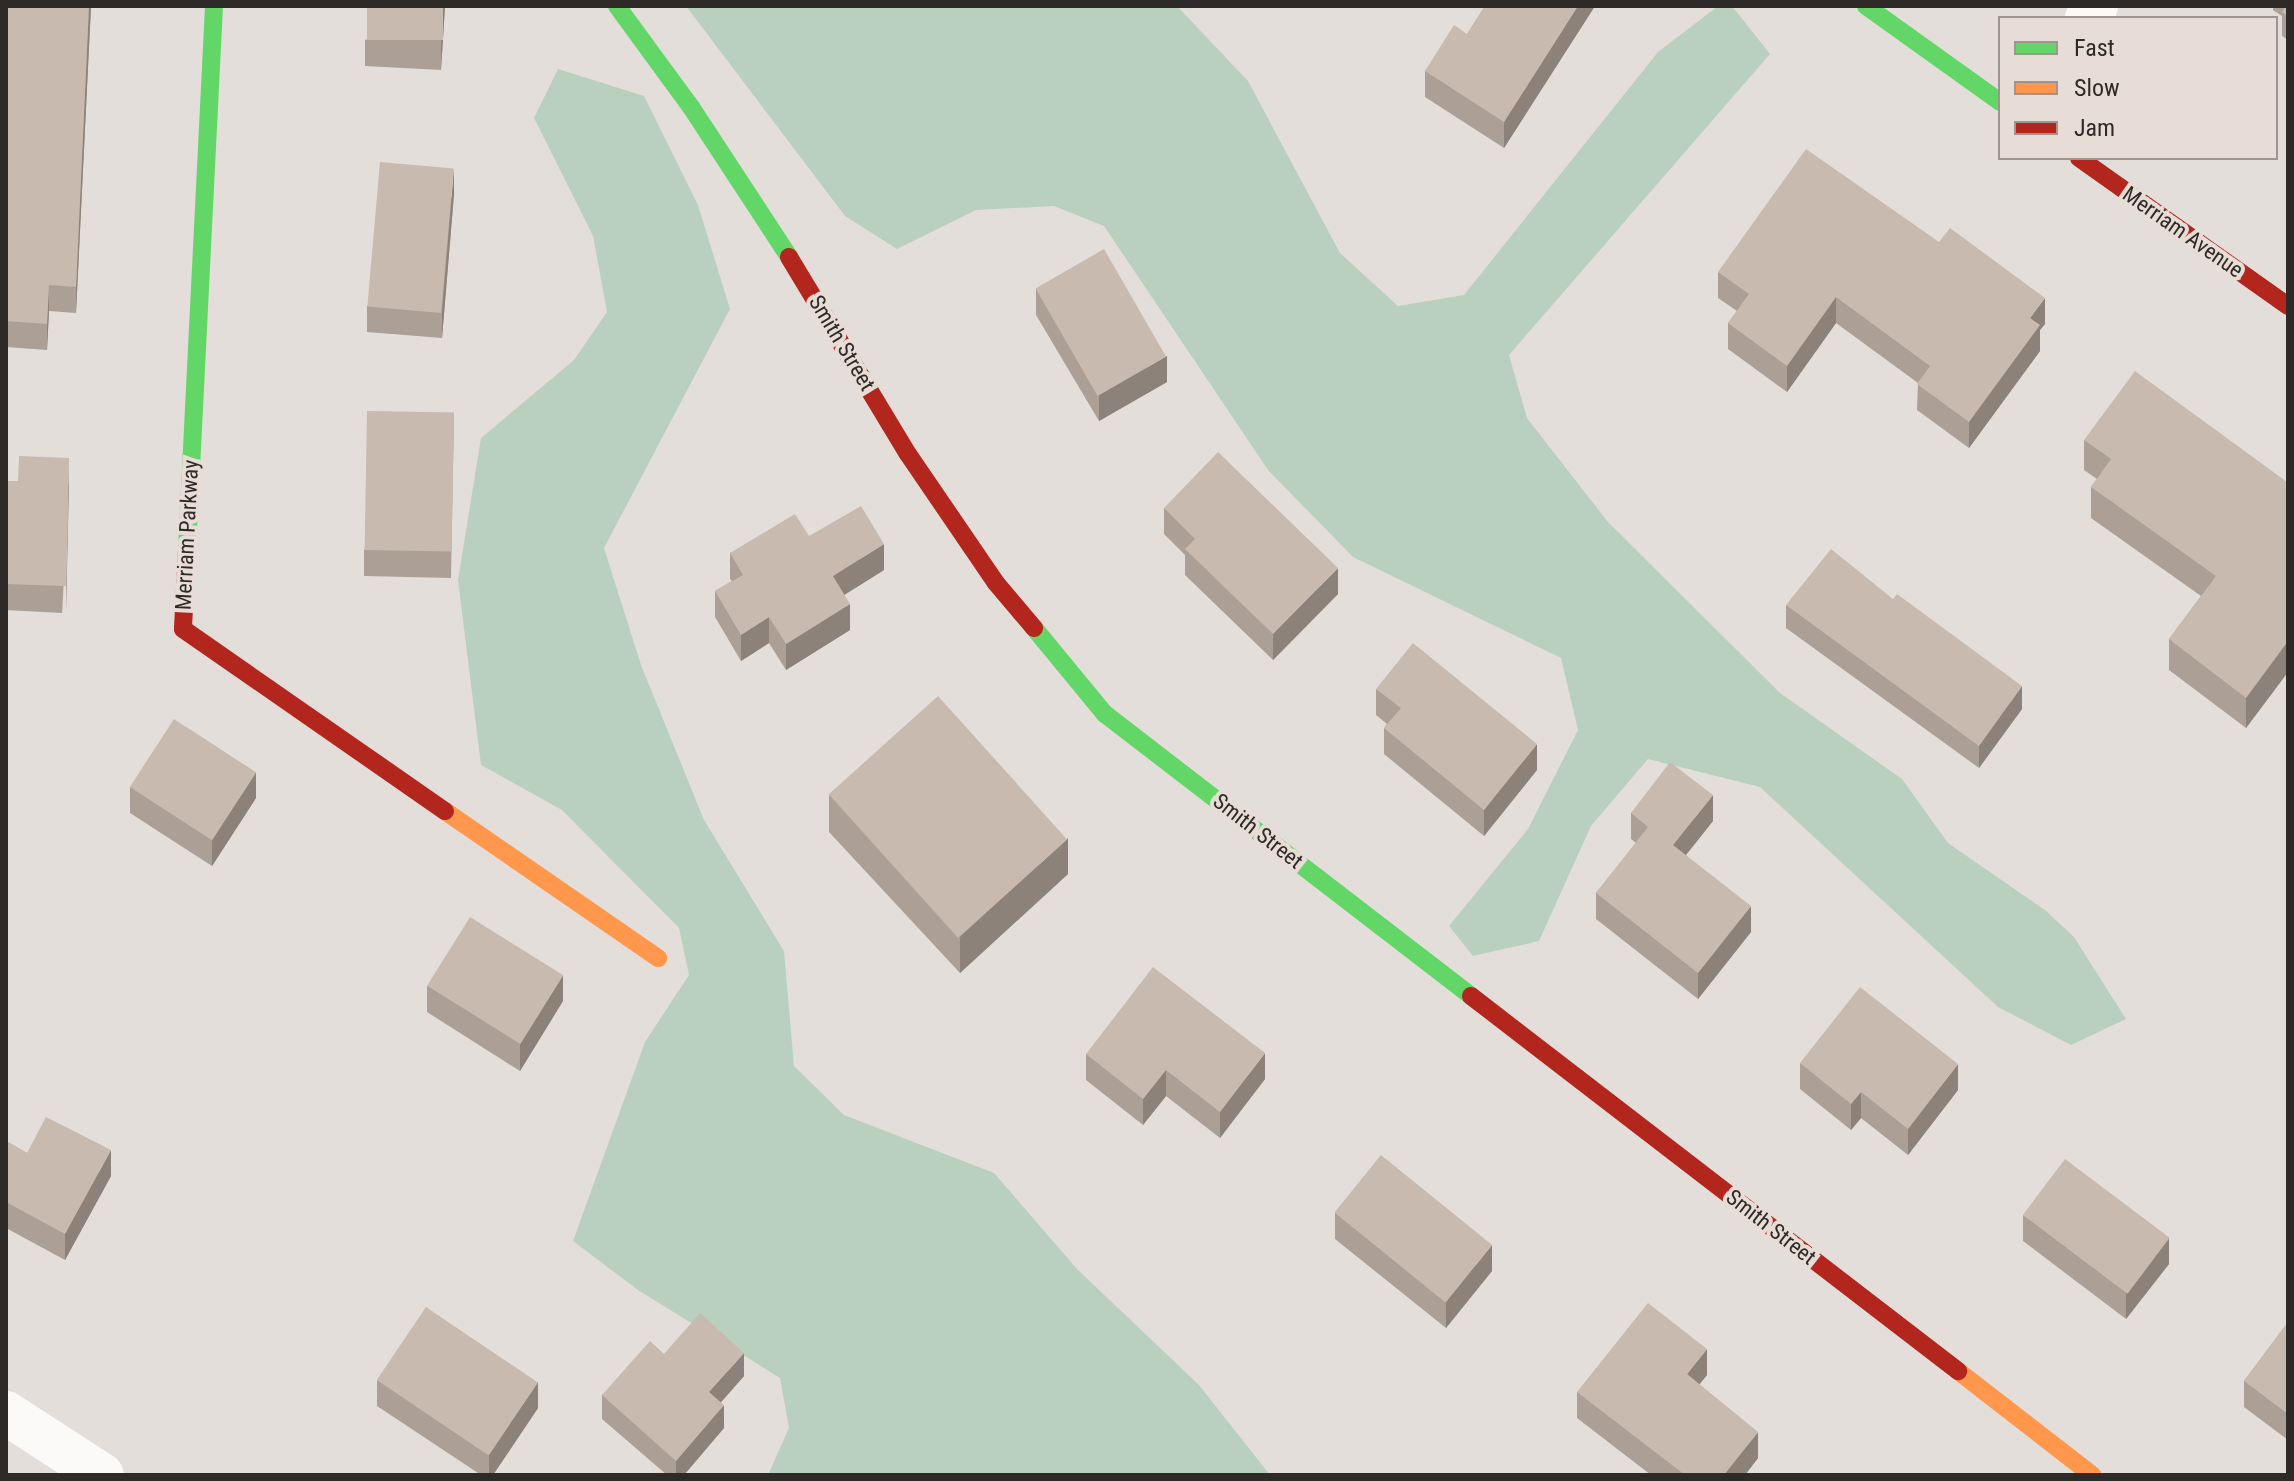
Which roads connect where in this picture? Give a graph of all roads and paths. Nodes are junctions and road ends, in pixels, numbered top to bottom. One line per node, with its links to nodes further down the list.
1 (214, 6): 7 (street, Merriam Parkway)
2 (617, 6): 10 (street, Smith Street)
3 (1866, 6): 4 (street)
4 (1998, 101)
5 (2082, 160): 6 (street, Merriam Avenue)
6 (2288, 306)
7 (658, 958)
8 (6, 1413): 9 (street)
9 (102, 1475)
10 (2092, 1475)

